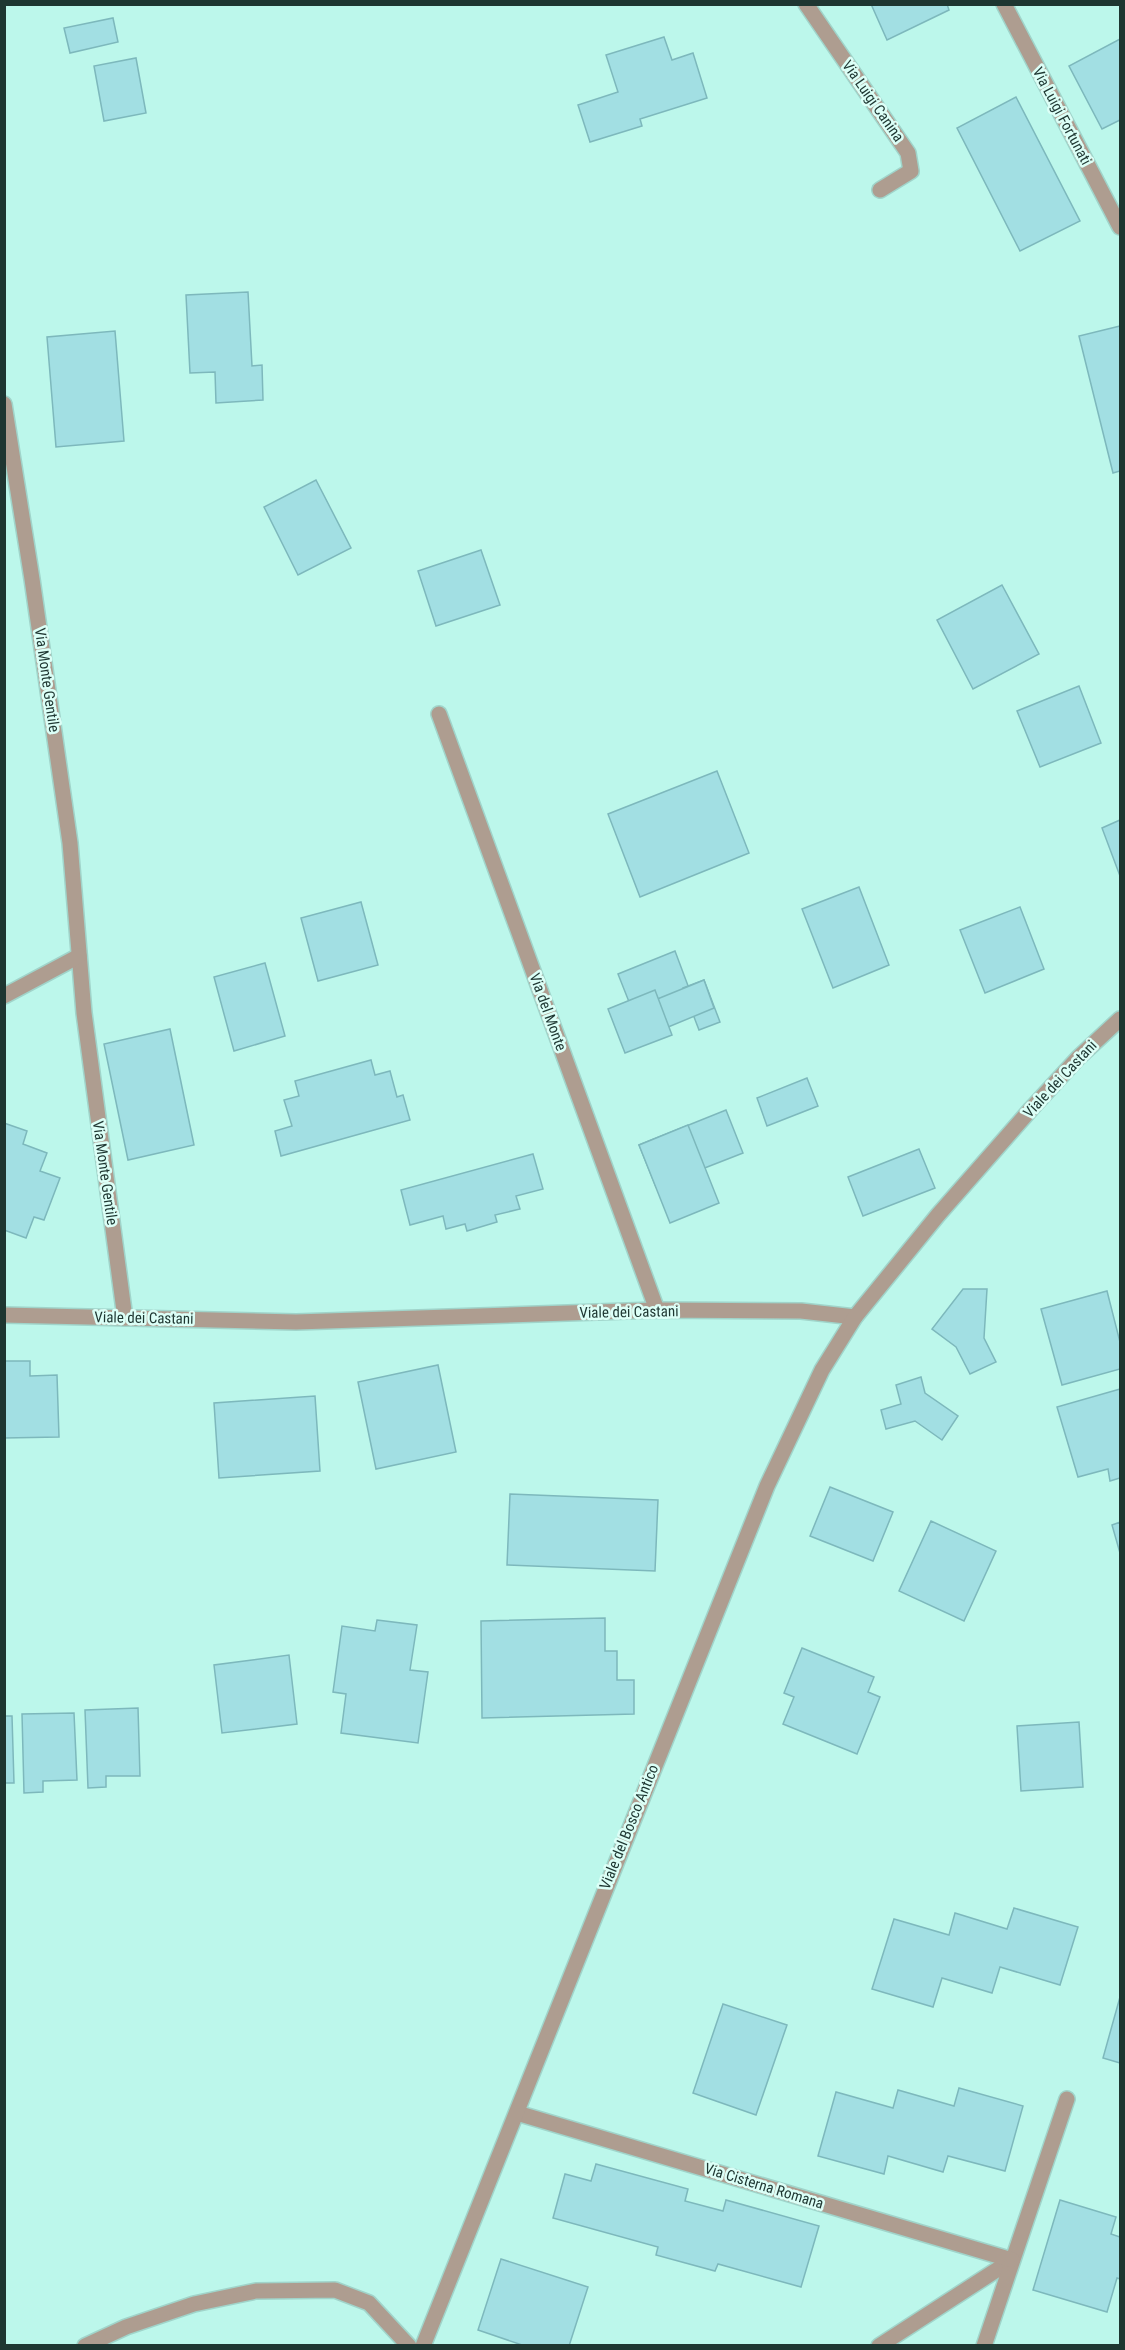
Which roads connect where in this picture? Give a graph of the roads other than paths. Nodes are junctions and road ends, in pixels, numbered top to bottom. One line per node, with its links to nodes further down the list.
1 (806, 4): 3 (street, Via Luigi Canina)
2 (1004, 4): 4 (street, Via Luigi Fortunati)
3 (880, 190)
4 (1120, 227)
5 (4, 405): 7 (street, Via Monte Gentile)
6 (439, 714): 10 (street, Via del Monte)
7 (79, 956): 8 (street); 13 (street, Via Monte Gentile)
8 (4, 996)
9 (1120, 1019): 12 (street, Viale dei Castani)
10 (657, 1310): 12 (street, Viale dei Castani); 13 (street, Viale dei Castani)
11 (4, 1315): 13 (street, Viale dei Castani)
12 (855, 1317): 15 (street, Viale del Bosco Antico)
13 (125, 1318)
14 (1067, 2098): 16 (street)
15 (517, 2113): 16 (street, Via Cisterna Romana); 19 (street, Viale del Bosco Antico)
16 (1012, 2260): 20 (street); 21 (street)
17 (85, 2346): 18 (street)
18 (408, 2346)
19 (423, 2346)
20 (879, 2346)
21 (984, 2346)

